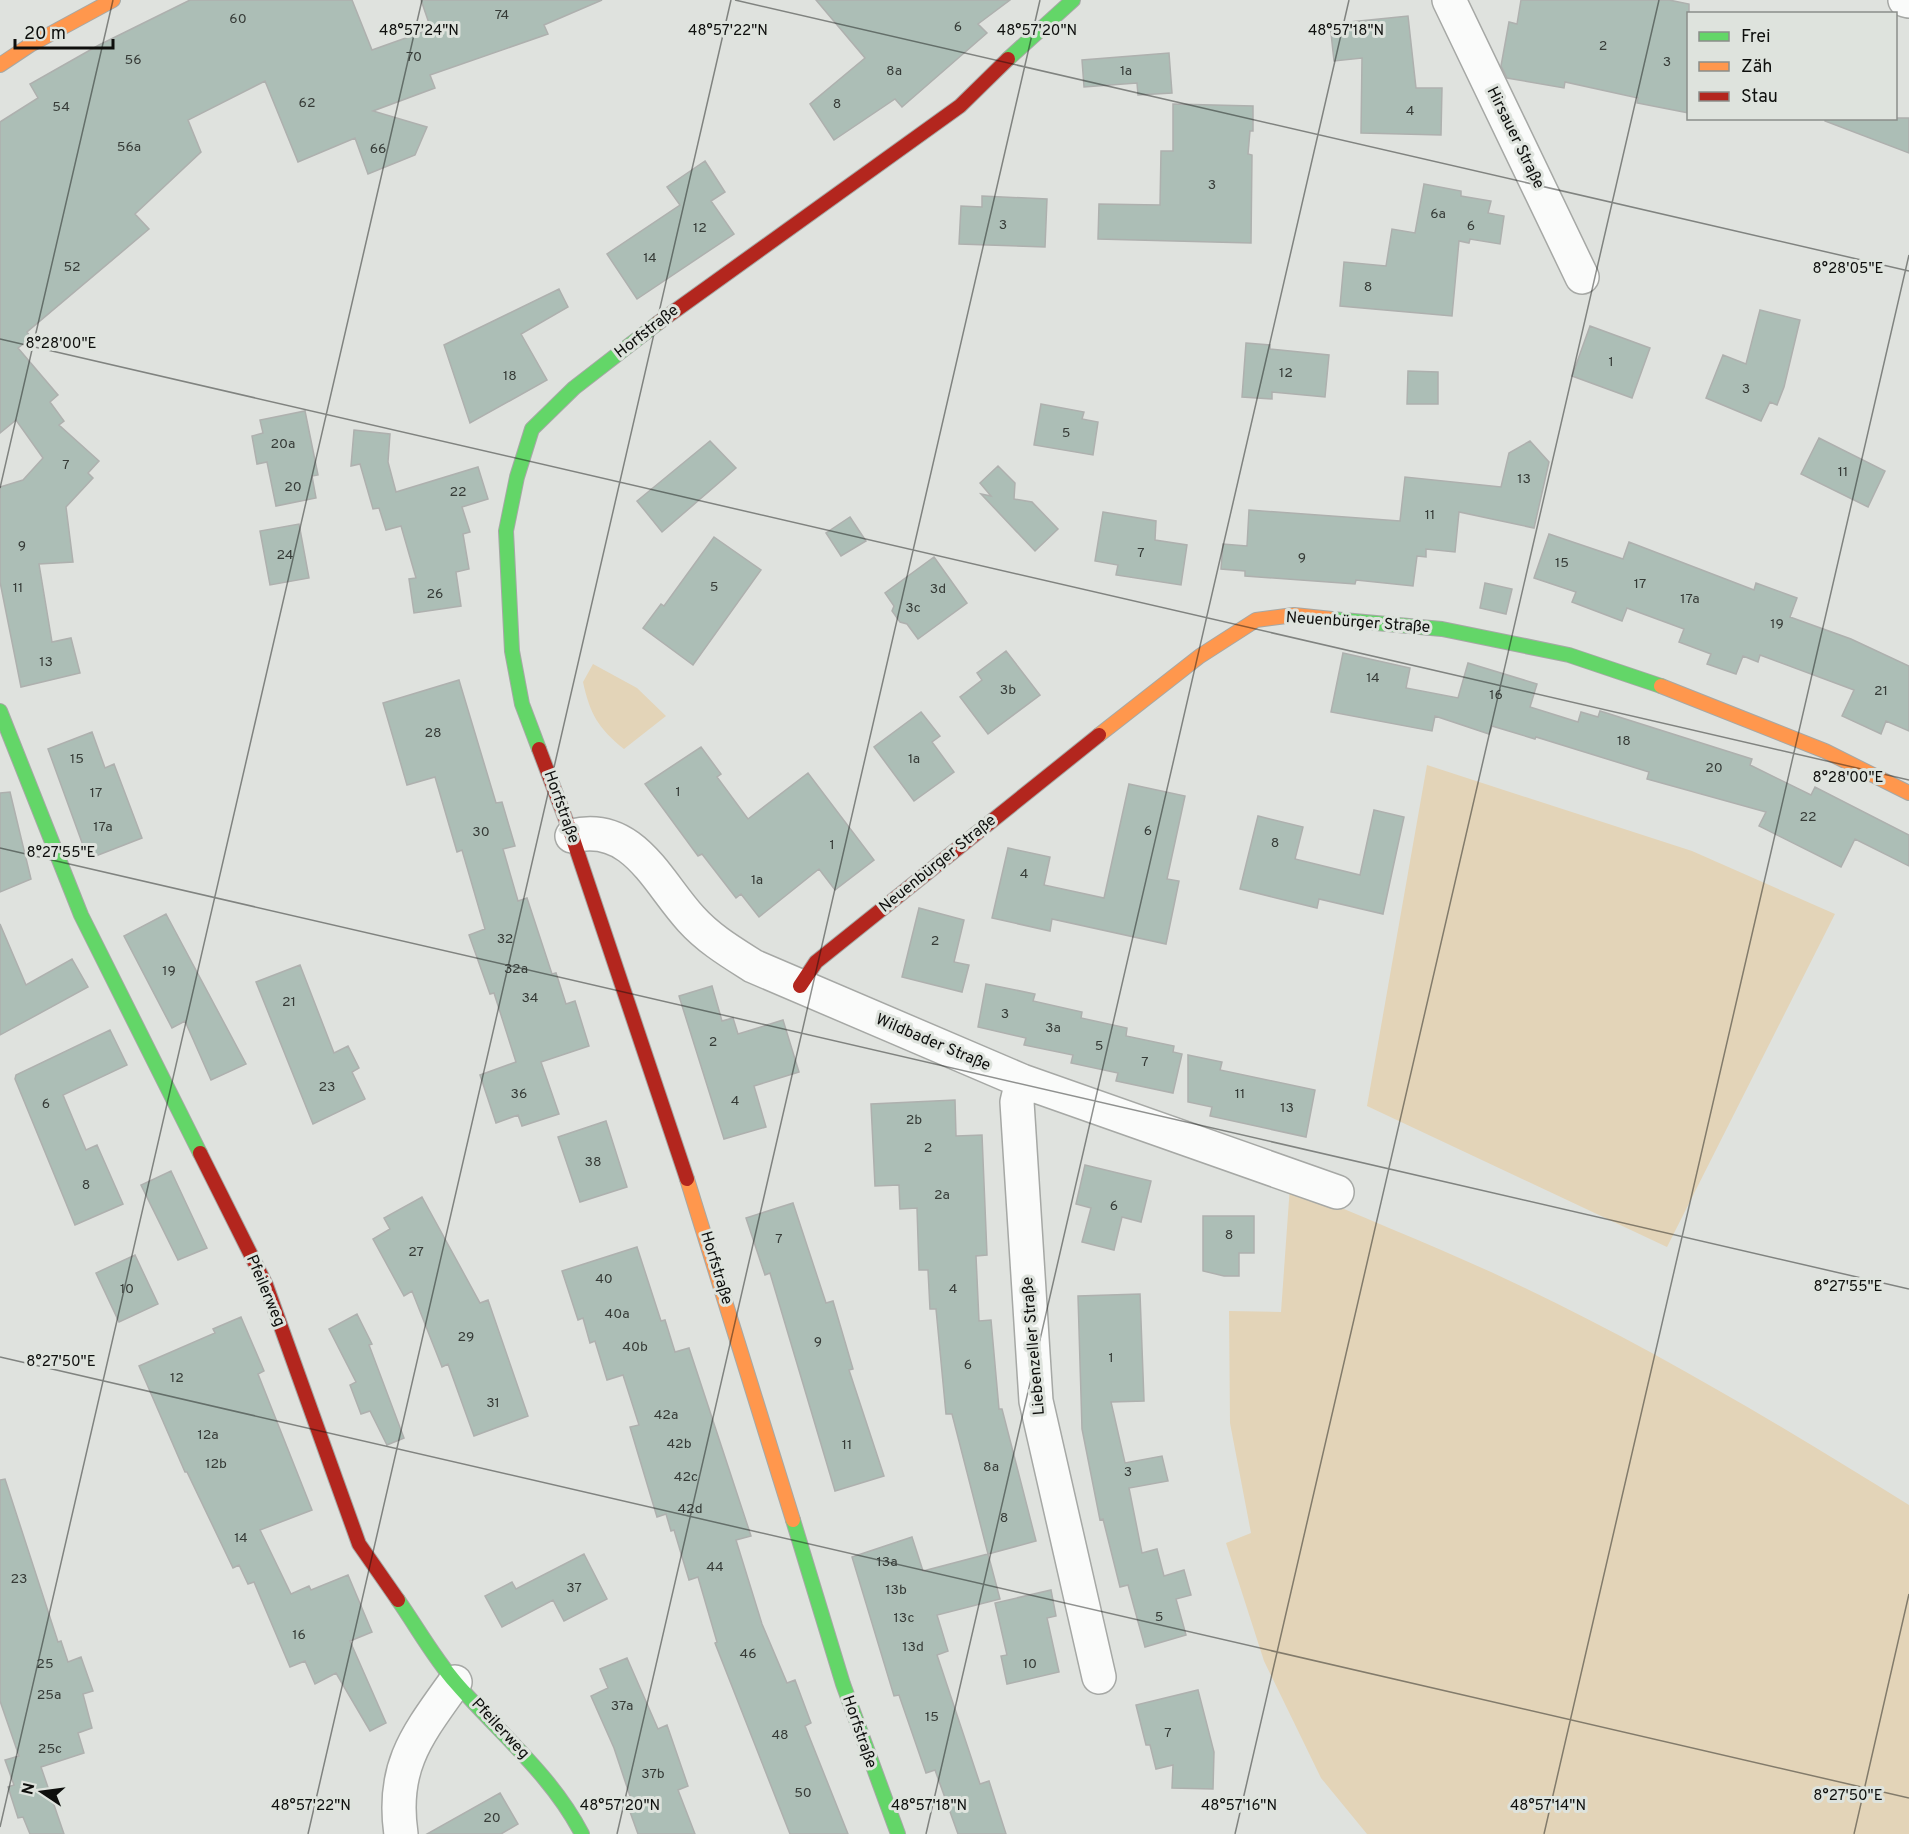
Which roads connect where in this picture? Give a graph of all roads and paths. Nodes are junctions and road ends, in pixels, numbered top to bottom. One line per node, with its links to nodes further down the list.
1 (113, 0): 4 (street)
2 (1073, 0): 8 (street, Horfstraße)
3 (1449, 0): 5 (street, Hirsauer Straße)
4 (0, 65)
5 (1582, 277)
6 (0, 711): 13 (street, Pfeilerweg)
7 (1909, 793): 9 (street, Neuenbürger Straße)
8 (572, 836): 9 (street, Wildbader Straße); 16 (street, Horfstraße)
9 (800, 986): 10 (street, Wildbader Straße)
10 (1022, 1081): 11 (street, Wildbader Straße); 12 (street, Liebenzeller Straße)
11 (1337, 1192)
12 (1099, 1677)
13 (455, 1682): 14 (street); 15 (street, Pfeilerweg)
14 (400, 1834)
15 (582, 1834)
16 (898, 1834)

